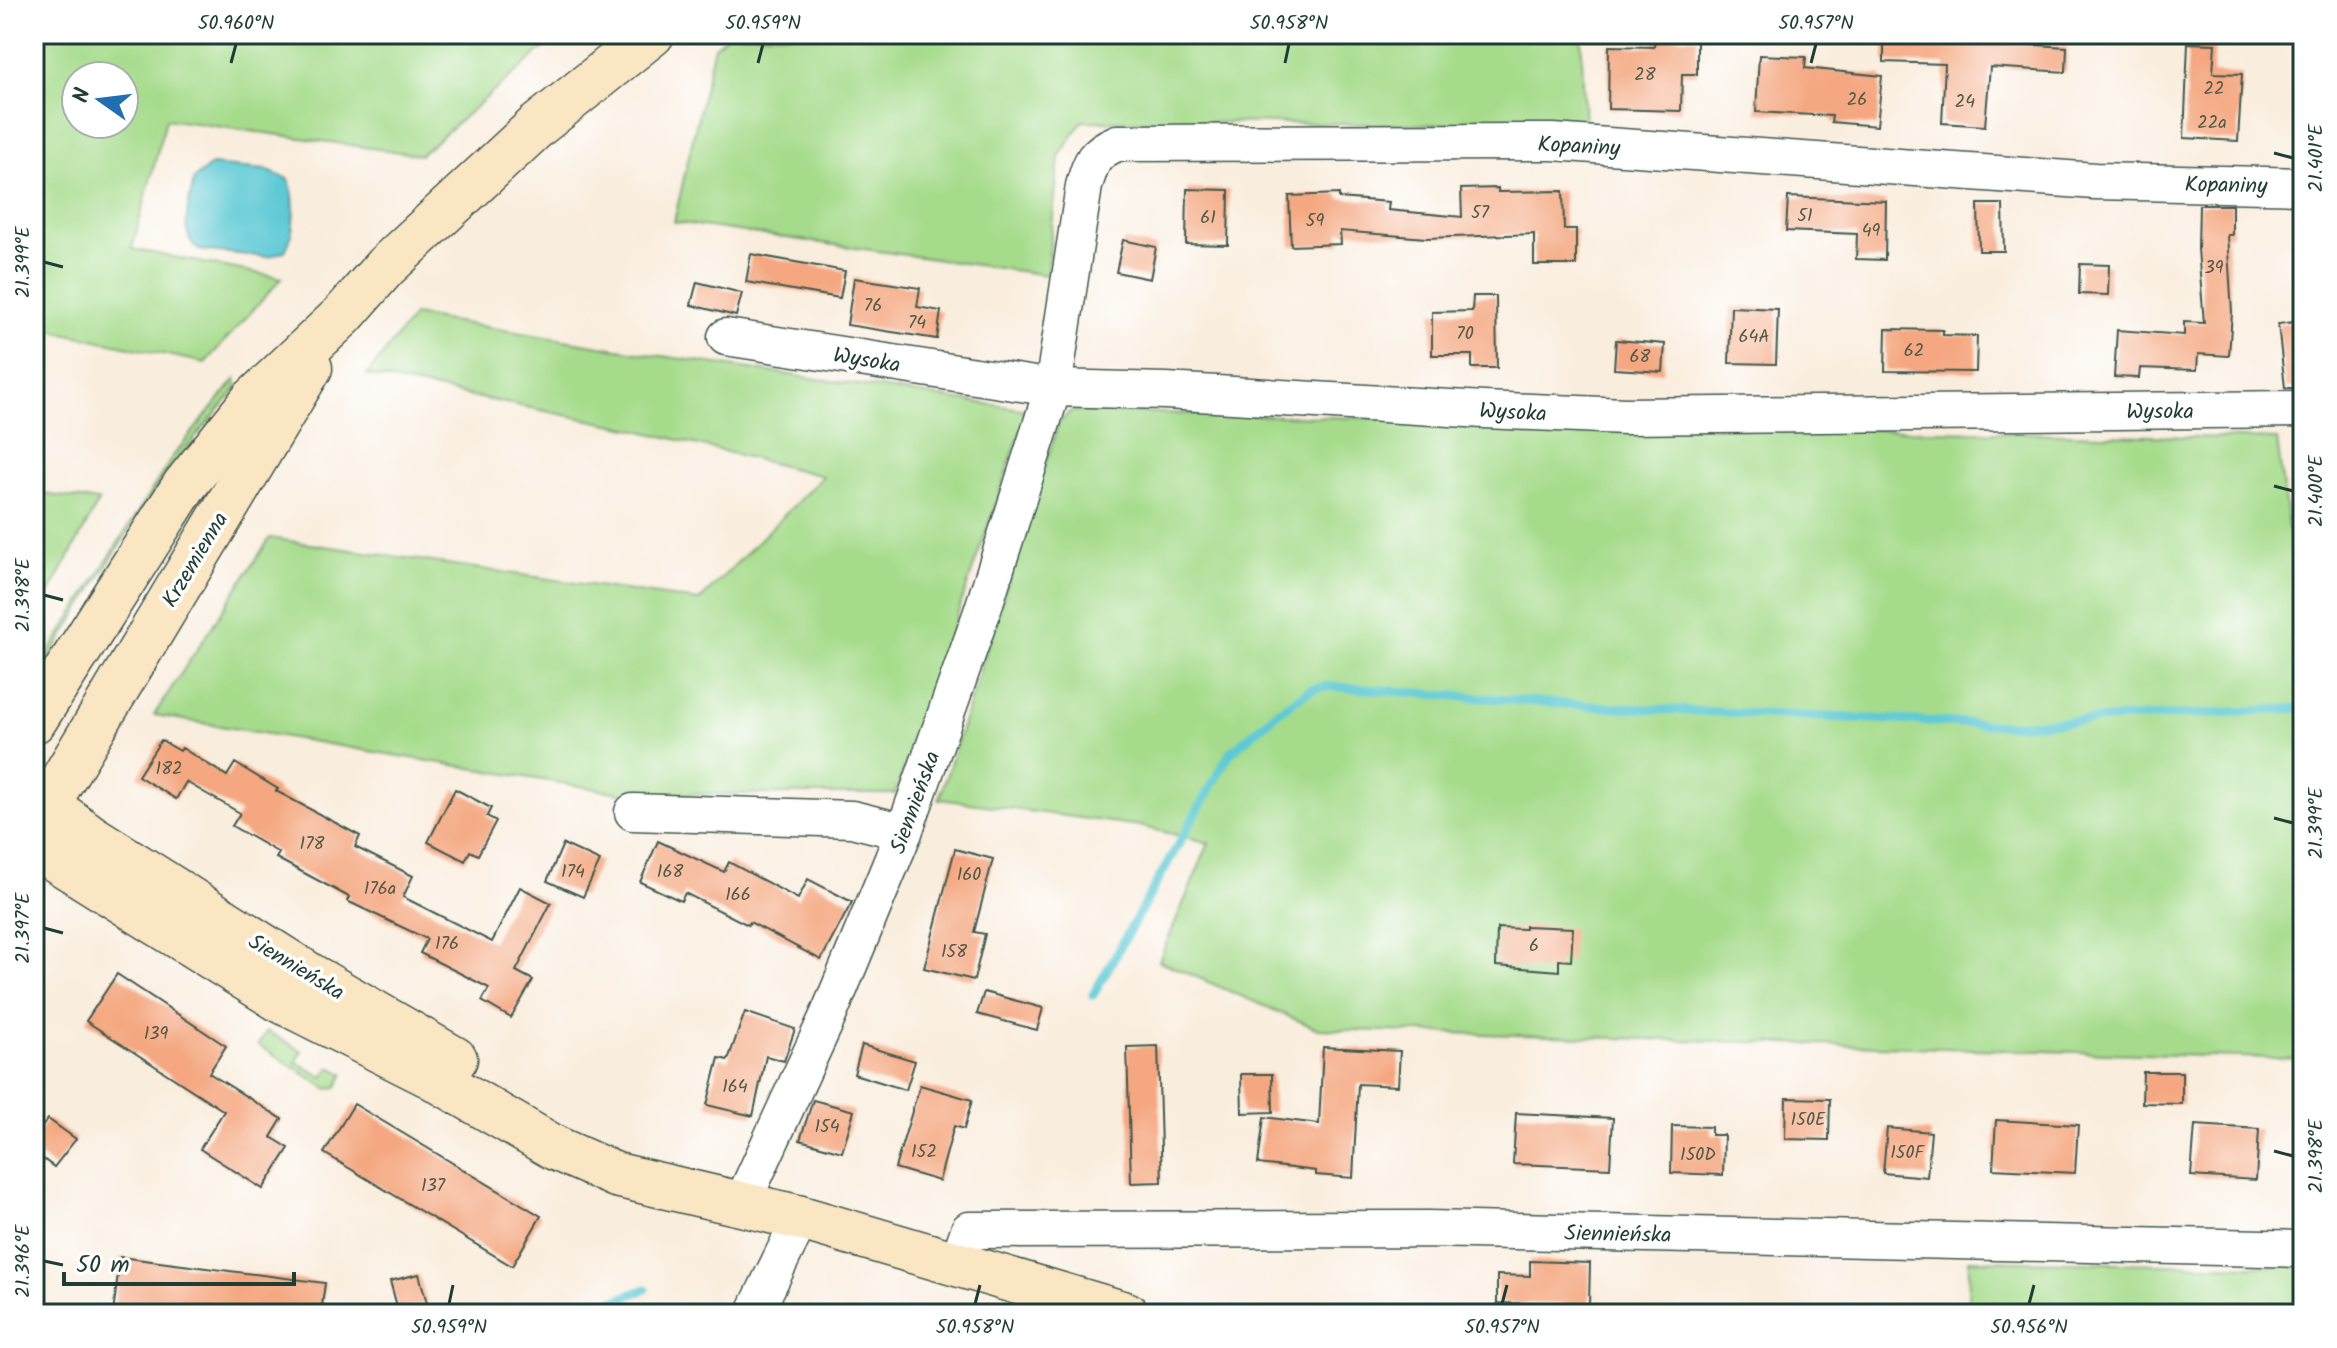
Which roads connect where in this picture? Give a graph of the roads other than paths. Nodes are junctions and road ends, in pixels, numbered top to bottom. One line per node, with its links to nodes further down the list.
1 (652, 34): 3 (main road, Krzemienna)
2 (2303, 186): 5 (street, Kopaniny)
3 (343, 315): 7 (main road, Krzemienna); 8 (main road, Krzemienna)
4 (726, 337): 5 (street, Wysoka)
5 (1053, 388): 6 (street, Wysoka); 10 (street, Siennieńska)
6 (2303, 409)
7 (34, 721)
8 (39, 809): 12 (main road, Siennieńska)
9 (633, 812): 10 (street)
10 (904, 832): 12 (street, Siennieńska)
11 (34, 846): 12 (main road, Siennieńska)
12 (742, 1203): 13 (main road, Siennieńska)
13 (801, 1218): 15 (main road, Siennieńska); 16 (street)
14 (2303, 1249): 15 (street, Siennieńska)
15 (957, 1264): 17 (main road, Siennieńska)
16 (754, 1314)
17 (1126, 1314)

